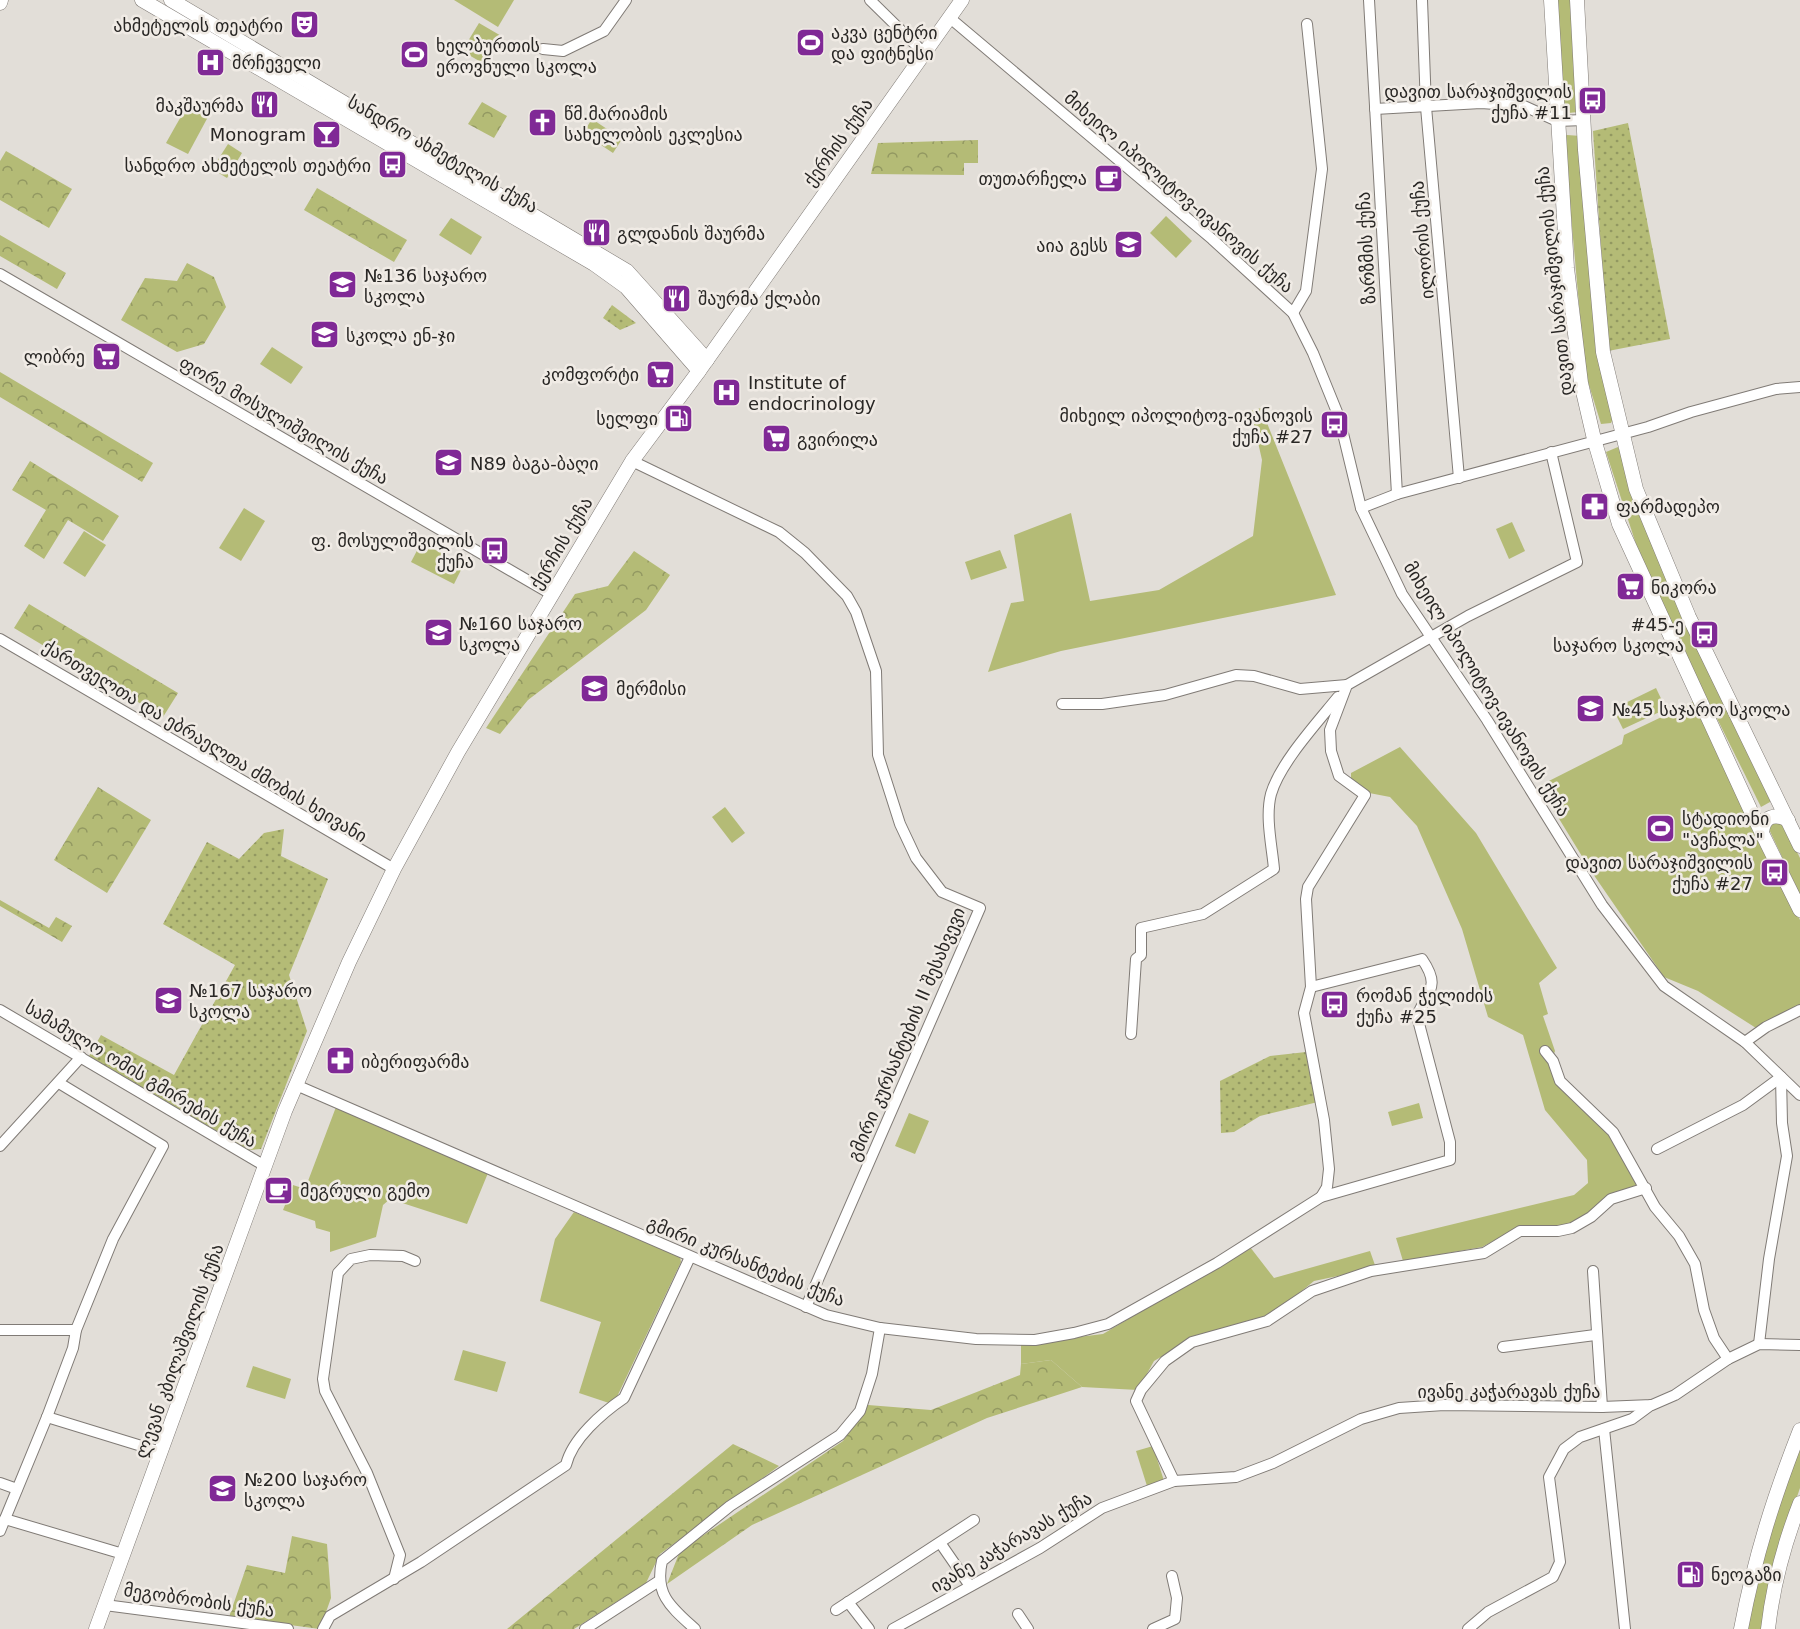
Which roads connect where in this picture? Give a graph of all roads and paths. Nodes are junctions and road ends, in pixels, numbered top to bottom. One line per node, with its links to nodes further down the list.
1 (142, 0): 13 (main road, სანდრო ახმეტელის ქუჩა)
2 (171, 0): 11 (main road, სანდრო ახმეტელის ქუჩა)
3 (626, 0): 14 (street)
4 (870, 0): 15 (street)
5 (962, 0): 10 (main road, ქერჩის ქუჩა)
6 (1369, 0): 18 (street, ზარზმის ქუჩა)
7 (1422, 0): 16 (street, ილორის ქუჩა)
8 (1551, 0): 20 (main road, დავით სარაჯიშვილის ქუჩა)
9 (1577, 0): 19 (main road)
10 (950, 18): 15 (main road, ქერჩის ქუჩა); 22 (street, მიხეილ იპოლიტოვ-ივანოვის ქუჩა)
11 (206, 20): 13 (main road); 17 (main road, სანდრო ახმეტელის ქუჩა)
12 (1307, 24): 22 (street)
13 (199, 33): 17 (main road, სანდრო ახმეტელის ქუჩა)
14 (543, 49)
15 (924, 53): 23 (main road, ქერჩის ქუჩა)
16 (1426, 106): 18 (street); 20 (street); 29 (street, ილორის ქუჩა)
17 (339, 107): 23 (main road, სანდრო ახმეტელის ქუჩა)
18 (1375, 110): 30 (street, ზარზმის ქუჩა)
19 (1584, 120): 20 (street); 25 (main road)
20 (1557, 121): 26 (main road, დავით სარაჯიშვილის ქუჩა)
21 (0, 274): 32 (street, ფორე მოსულიშვილის ქუჩა)
22 (1293, 313): 31 (street, მიხეილ იპოლიტოვ-ივანოვის ქუჩა)
23 (703, 366): 28 (main road, ქერჩის ქუჩა)
24 (1800, 387): 25 (street)
25 (1621, 432): 26 (street); 37 (main road)
26 (1594, 440): 27 (street); 38 (main road, დავით სარაჯიშვილის ქუჩა)
27 (1551, 452): 29 (street); 33 (street)
28 (632, 461): 32 (main road, ქერჩის ქუჩა); 63 (street, გმირი კურსანტების II შესახვევი)
29 (1459, 478): 30 (street)
30 (1397, 494): 31 (street)
31 (1361, 508): 33 (street, მიხეილ იპოლიტოვ-ივანოვის ქუჩა)
32 (551, 594): 42 (main road, ქერჩის ქუჩა)
33 (1432, 638): 35 (street); 48 (street, მიხეილ იპოლიტოვ-ივანოვის ქუჩა)
34 (0, 639): 42 (street, ქართველთა და ებრაელთა ძმობის ხეივანი)
35 (1347, 685): 36 (street); 44 (street); 47 (street)
36 (1062, 704)
37 (1778, 800): 38 (main road); 39 (main road)
38 (1750, 809): 40 (main road, დავით სარაჯიშვილის ქუჩა)
39 (1788, 820): 40 (main road); 41 (main road)
40 (1762, 832): 43 (main road, დავით სარაჯიშვილის ქუჩა)
41 (1800, 846)
42 (394, 869): 53 (main road, ქერჩის ქუჩა)
43 (1800, 910)
44 (1311, 987): 59 (street); 59 (street, გმირი კურსანტების ქუჩა)
45 (0, 1010): 50 (street, სამამულო ომის გმირების ქუჩა)
46 (1800, 1010): 48 (street)
47 (1131, 1034)
48 (1745, 1042): 51 (street, მიხეილ იპოლიტოვ-ივანოვის ქუჩა)
49 (1545, 1051): 58 (street)
50 (81, 1057): 52 (street); 57 (street, სამამულო ომის გმირების ქუჩა)
51 (1781, 1077): 54 (street, მიხეილ იპოლიტოვ-ივანოვის ქუჩა); 56 (street); 68 (street)
52 (59, 1083): 55 (street); 66 (street)
53 (296, 1085): 57 (main road, ლევან კბილაშვილის ქუჩა); 60 (street, გმირი კურსანტების ქუჩა)
54 (1800, 1095)
55 (0, 1146)
56 (1657, 1149)
57 (265, 1166): 77 (main road, ლევან კბილაშვილის ქუჩა)
58 (1646, 1188): 71 (street); 78 (street)
59 (1321, 1197): 64 (street, გმირი კურსანტების ქუჩა)
60 (690, 1257): 63 (street, გმირი კურსანტების ქუჩა); 88 (street)
61 (415, 1260): 87 (street)
62 (1593, 1271): 67 (street)
63 (806, 1307): 64 (street, გმირი კურსანტების ქუჩა)
64 (880, 1328): 91 (street)
65 (0, 1330): 66 (street)
66 (76, 1330): 74 (street)
67 (1595, 1335): 70 (street); 73 (street)
68 (1759, 1344): 69 (street, ივანე კაჭარავას ქუჩა); 71 (street, ივანე კაჭარავას ქუჩა)
69 (1800, 1345)
70 (1503, 1347)
71 (1728, 1359): 72 (street, ივანე კაჭარავას ქუჩა)
72 (1652, 1405): 73 (street, ივანე კაჭარავას ქუჩა); 75 (street)
73 (1602, 1407): 78 (street, ივანე კაჭარავას ქუჩა)
74 (47, 1417): 77 (street); 80 (street)
75 (1604, 1429): 106 (street); 107 (street)
76 (1800, 1430): 108 (main road)
77 (161, 1452): 86 (main road, ლევან კბილაშვილის ქუჩა)
78 (1174, 1482): 92 (street, ივანე კაჭარავას ქუჩა)
79 (0, 1483): 80 (street)
80 (17, 1488): 82 (street)
81 (1800, 1503): 109 (main road)
82 (5, 1520): 84 (street); 86 (street)
83 (974, 1520): 85 (street)
84 (0, 1531)
85 (940, 1544): 92 (street); 93 (street)
86 (123, 1554): 94 (main road, ლევან კბილაშვილის ქუჩა)
87 (400, 1555): 88 (street); 90 (street)
88 (421, 1562): 90 (street)
89 (1172, 1576): 105 (street)
90 (394, 1579): 99 (street)
91 (659, 1581): 100 (street); 101 (street)
92 (970, 1586): 103 (street, ივანე კაჭარავას ქუჩა)
93 (848, 1602): 95 (street); 102 (street)
94 (105, 1605): 97 (main road, ლევან კბილაშვილის ქუჩა); 98 (street, მეგობრობის ქუჩა)
95 (836, 1610)
96 (1018, 1614): 104 (street)
97 (96, 1629)
98 (288, 1629)
99 (322, 1629)
100 (585, 1629)
101 (695, 1629)
102 (868, 1629)
103 (893, 1629)
104 (1028, 1629)
105 (1153, 1629)
106 (1468, 1629)
107 (1625, 1629)
108 (1741, 1629)
109 (1768, 1629)

